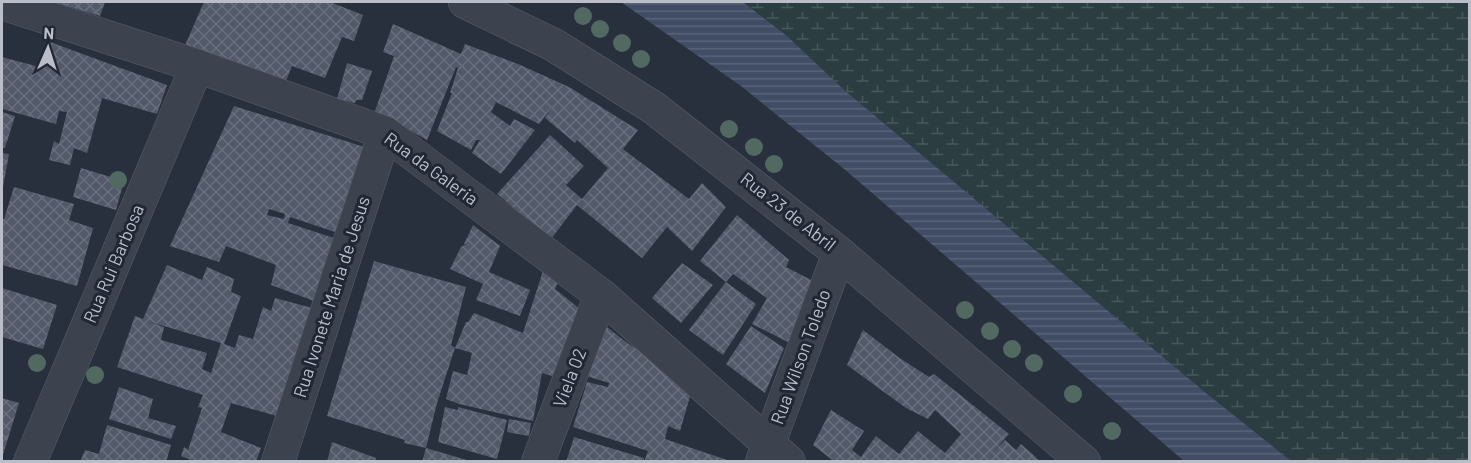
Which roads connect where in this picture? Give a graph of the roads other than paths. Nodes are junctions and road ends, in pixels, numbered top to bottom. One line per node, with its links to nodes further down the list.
1 (465, 2): 5 (street, Rua 23 de Abril)
2 (2, 3): 3 (street, Rua da Galeria)
3 (197, 66): 4 (street, Rua da Galeria); 8 (street, Rua Rui Barbosa)
4 (385, 134): 6 (street, Rua da Galeria); 9 (street, Rua Ivonete Maria de Jesus)
5 (839, 253): 7 (street, Rua Wilson Toledo); 11 (street, Rua 23 de Abril)
6 (601, 295): 7 (street, Rua da Galeria); 10 (street, Viela 02)
7 (773, 456)
8 (30, 462)
9 (278, 462)
10 (538, 462)
11 (1084, 462)

